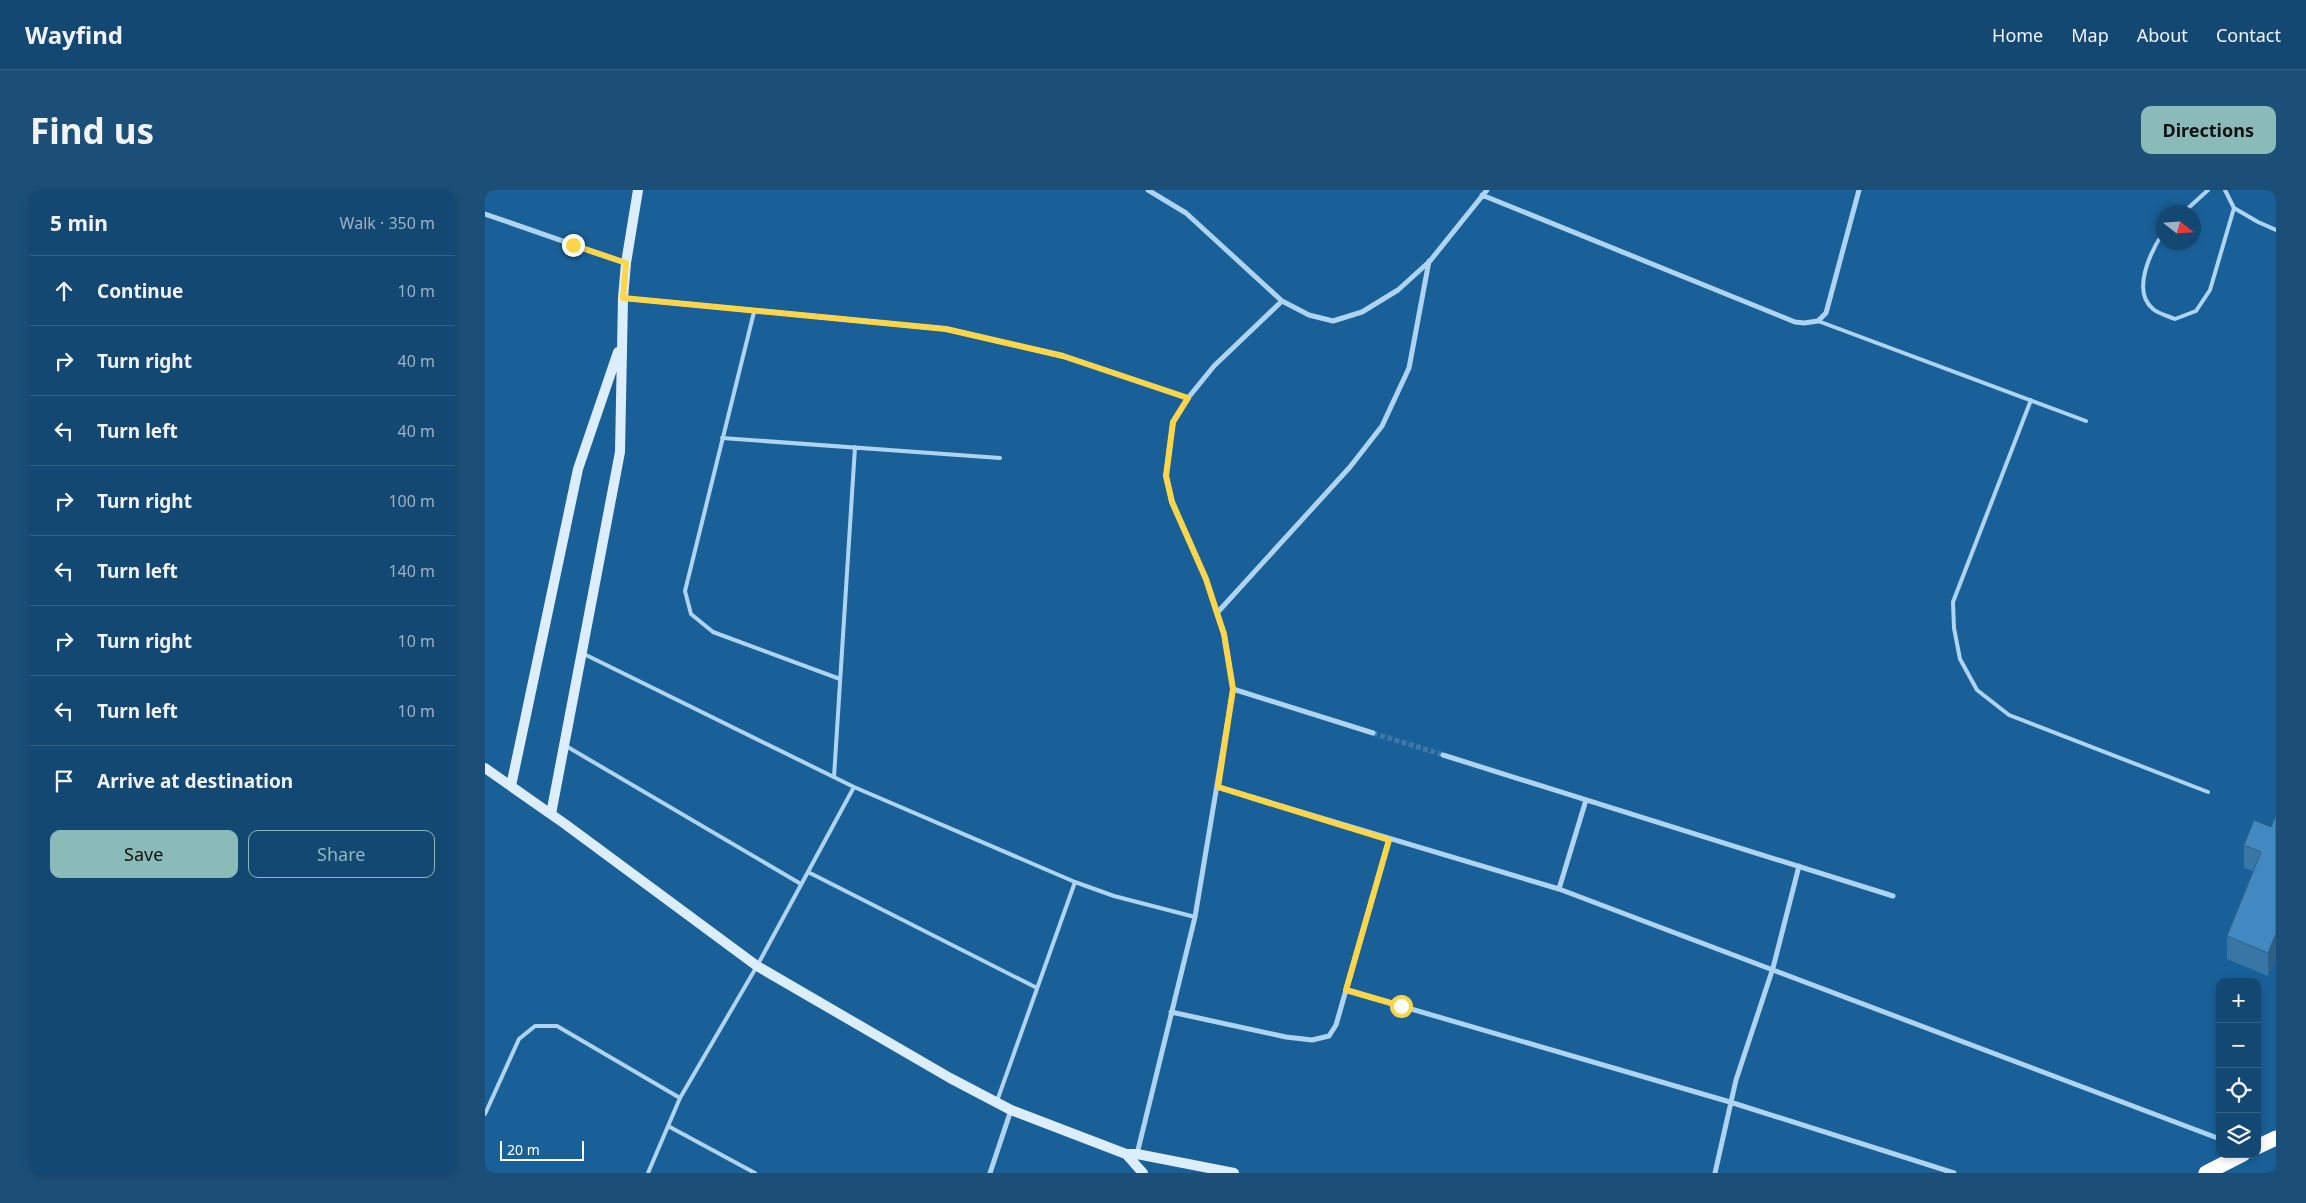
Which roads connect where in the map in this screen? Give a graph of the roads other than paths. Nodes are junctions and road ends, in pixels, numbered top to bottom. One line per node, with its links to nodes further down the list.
1 (638, 190): 14 (street)
2 (1148, 190): 16 (street)
3 (1487, 190): 7 (street)
4 (1859, 190): 18 (street)
5 (2208, 190): 8 (lane)
6 (2225, 190): 9 (lane)
7 (1482, 196): 13 (street); 18 (street)
8 (2192, 205)
9 (2234, 208): 11 (lane); 12 (lane)
10 (485, 214): 14 (street)
11 (2276, 230)
12 (2156, 243)
13 (1429, 260): 16 (street); 26 (street)
14 (626, 263): 15 (street)
15 (623, 298): 17 (street); 19 (street)
16 (1282, 301): 20 (street)
17 (754, 312): 20 (street); 23 (lane)
18 (1818, 322): 21 (lane)
19 (621, 344): 27 (street); 35 (street)
20 (1188, 398): 26 (street)
21 (2031, 400): 22 (lane); 38 (lane)
22 (2086, 421)
23 (723, 438): 24 (lane); 28 (lane)
24 (855, 447): 25 (lane); 28 (lane)
25 (1000, 458)
26 (1217, 613): 29 (street)
27 (583, 653): 31 (street); 34 (lane)
28 (840, 679): 34 (lane)
29 (1233, 689): 30 (street); 37 (street)
30 (1373, 734)
31 (564, 745): 40 (street); 45 (lane)
32 (1443, 755): 39 (street)
33 (485, 768): 35 (street)
34 (834, 777): 36 (lane)
35 (511, 786): 40 (street)
36 (853, 787): 43 (lane); 44 (lane)
37 (1218, 787): 41 (street); 48 (street)
38 (2208, 792)
39 (1586, 800): 42 (street); 46 (street)
40 (551, 814): 49 (street)
41 (1389, 840): 46 (street); 52 (street)
42 (1799, 866): 47 (street); 50 (street)
43 (808, 872): 45 (lane); 51 (lane)
44 (1075, 882): 48 (lane); 51 (lane)
45 (801, 884): 49 (lane)
46 (1559, 889): 50 (street)
47 (1893, 896)
48 (1195, 917): 53 (street)
49 (757, 966): 54 (lane); 56 (street)
50 (1773, 968): 55 (street); 60 (street)
51 (1037, 988): 56 (lane)
52 (1346, 990): 53 (street); 55 (street)
53 (1171, 1012): 62 (street)
54 (680, 1098): 58 (lane); 59 (lane)
55 (1731, 1102): 69 (street); 70 (street)
56 (997, 1103): 57 (street)
57 (1011, 1110): 61 (street); 66 (street)
58 (485, 1114)
59 (668, 1126): 64 (lane); 65 (lane)
60 (2216, 1137)
61 (1125, 1154): 62 (street); 67 (street)
62 (1137, 1154): 68 (street)
63 (2235, 1158): 71 (highway)
64 (648, 1173)
65 (755, 1173)
66 (990, 1173)
67 (1143, 1173)
68 (1234, 1173)
69 (1715, 1173)
70 (1954, 1173)
71 (2206, 1173)

